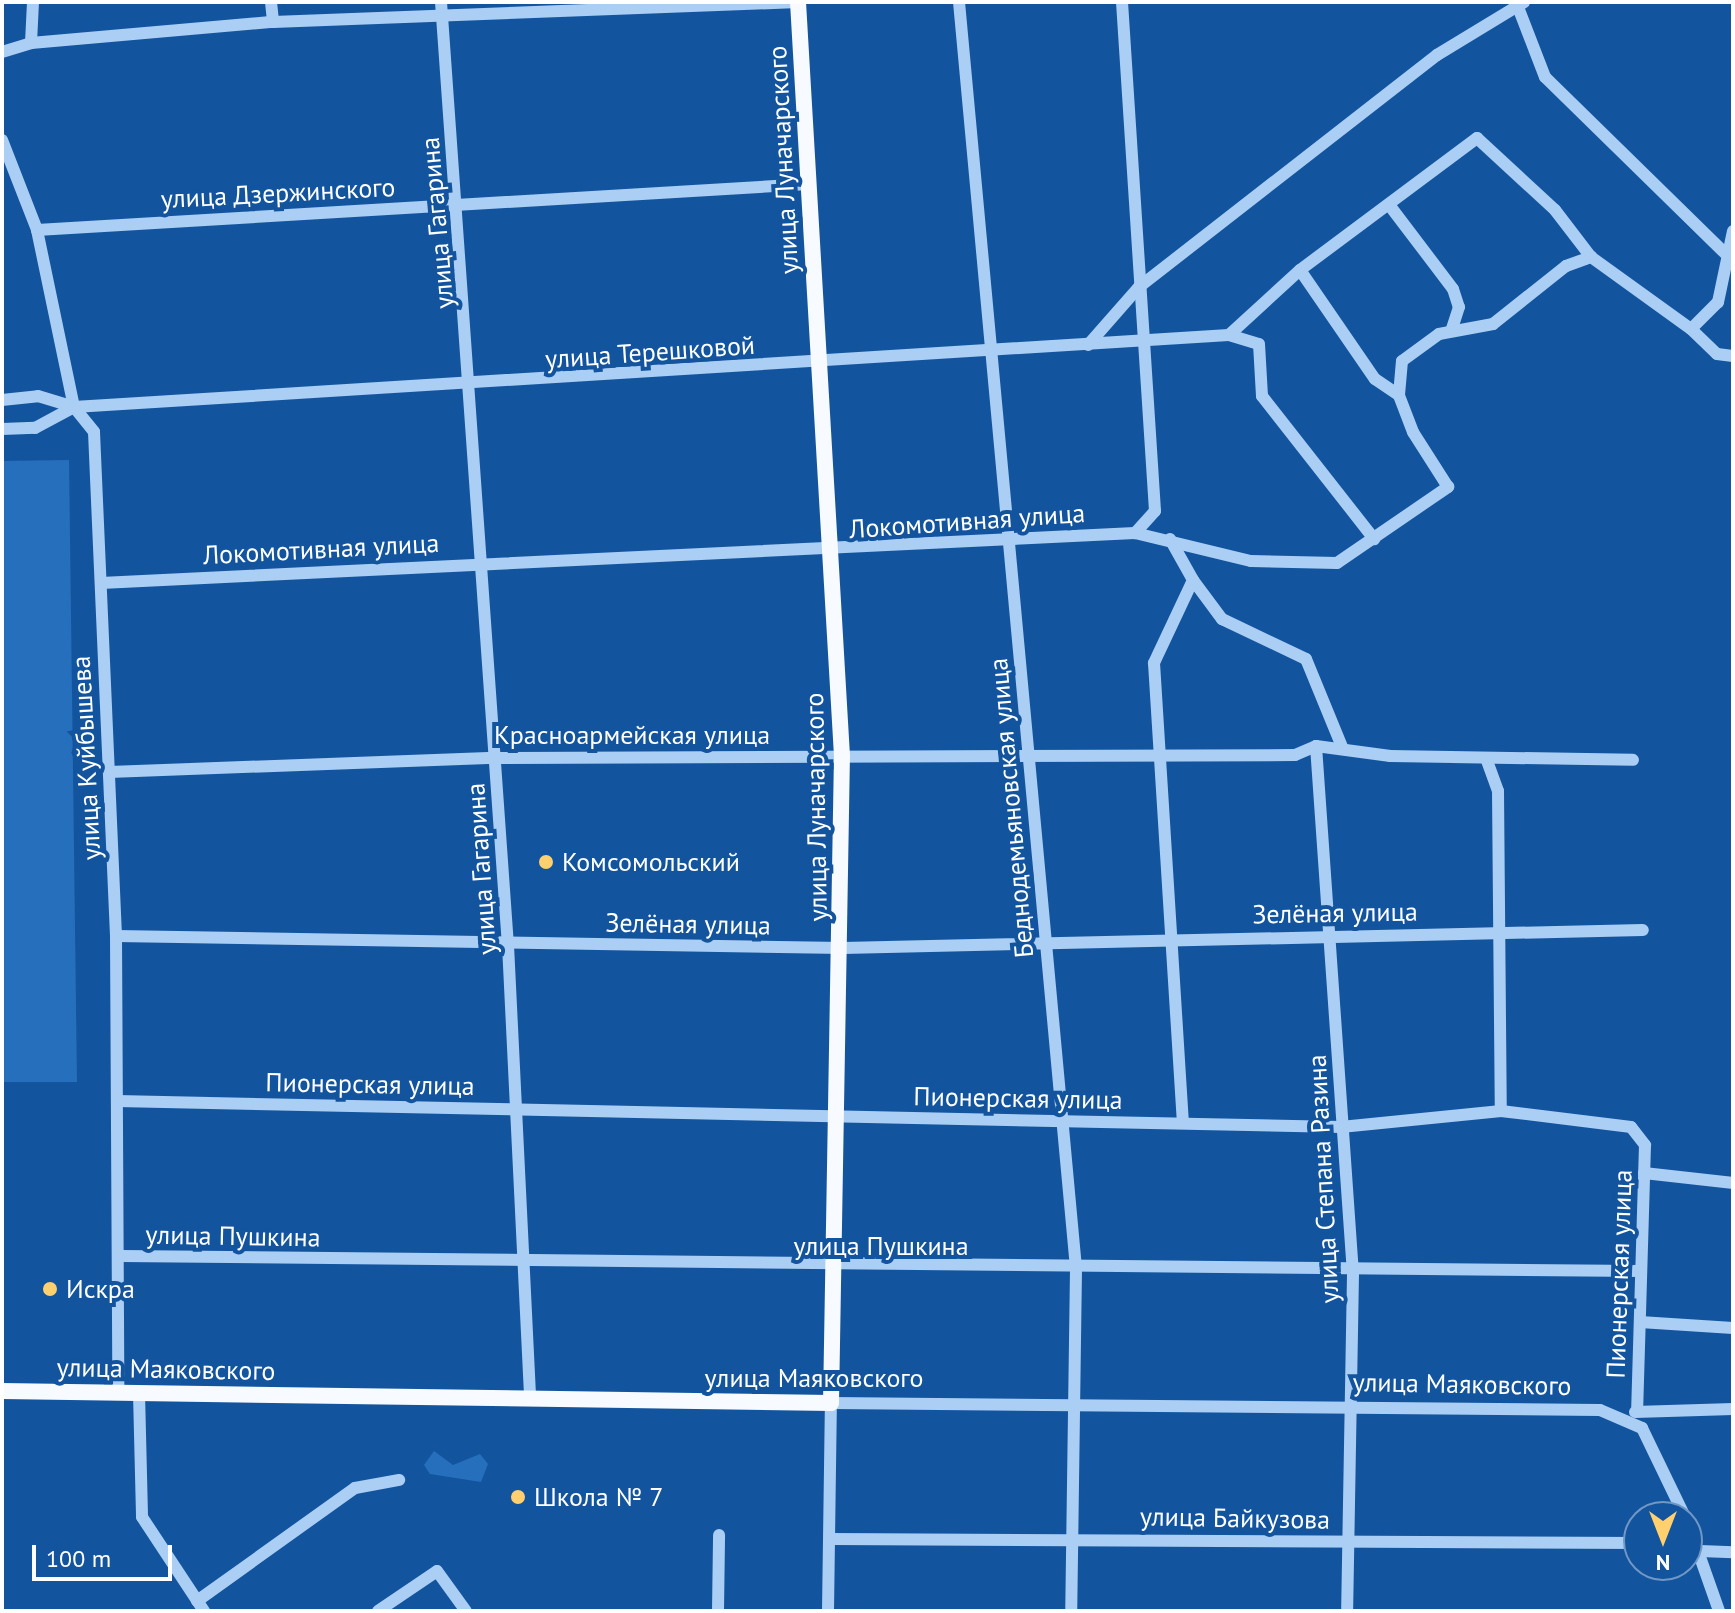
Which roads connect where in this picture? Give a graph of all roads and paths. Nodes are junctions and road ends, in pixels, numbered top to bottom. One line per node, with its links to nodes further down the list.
1 (33, 2): 10 (street)
2 (271, 2): 9 (street)
3 (798, 2): 7 (street); 13 (main road, улица Луначарского)
4 (959, 2): 27 (street, Беднодемьяновская улица)
5 (1122, 2): 21 (street)
6 (1521, 5): 18 (street); 21 (street)
7 (620, 6): 8 (street)
8 (442, 8): 9 (street); 14 (street, улица Гагарина)
9 (273, 22): 10 (street)
10 (31, 43): 11 (street)
11 (2, 52)
12 (2, 140): 16 (street, улица Куйбышева)
13 (809, 184): 14 (street, улица Дзержинского); 29 (main road, улица Луначарского)
14 (458, 204): 16 (street, улица Дзержинского); 30 (street, улица Гагарина)
15 (1390, 206): 19 (street); 20 (street); 23 (street)
16 (37, 230): 33 (street, улица Куйбышева)
17 (1733, 231): 18 (street)
18 (1725, 253): 22 (street)
19 (1591, 257): 22 (street); 23 (street)
20 (1300, 270): 24 (street); 31 (street)
21 (1139, 287): 25 (street); 26 (street)
22 (1691, 329): 28 (street)
23 (1451, 331): 31 (street)
24 (1229, 335): 25 (street, улица Терешковой); 38 (street)
25 (1142, 342): 26 (street, улица Терешковой); 35 (street)
26 (1088, 345): 27 (street, улица Терешковой)
27 (987, 349): 29 (street, улица Терешковой); 36 (street, Беднодемьяновская улица)
28 (1733, 356)
29 (818, 363): 30 (street, улица Терешковой); 39 (main road, улица Луначарского)
30 (472, 386): 33 (street, улица Терешковой); 40 (street, улица Гагарина)
31 (1399, 395): 38 (street, Локомотивная улица)
32 (2, 400): 33 (street, улица Терешковой)
33 (74, 407): 34 (street, улица Терешковой); 42 (street, улица Куйбышева)
34 (2, 429)
35 (1135, 533): 36 (street, Локомотивная улица); 37 (street, Локомотивная улица)
36 (1010, 535): 39 (street, Локомотивная улица); 46 (street, Беднодемьяновская улица)
37 (1170, 539): 38 (street, Локомотивная улица); 41 (street)
38 (1374, 539)
39 (829, 553): 40 (street, Локомотивная улица); 45 (main road, улица Луначарского)
40 (481, 562): 42 (street, Локомотивная улица); 48 (street, улица Гагарина)
41 (1193, 580): 44 (street); 47 (street)
42 (101, 583): 51 (street, улица Куйбышева)
43 (1316, 746): 44 (street, Красноармейская улица); 47 (street, Красноармейская улица); 54 (street, улица Степана Разина)
44 (1343, 749): 49 (street, Красноармейская улица)
45 (842, 756): 46 (street, Красноармейская улица); 48 (street, Красноармейская улица); 59 (main road, улица Луначарского)
46 (1026, 756): 47 (street, Красноармейская улица); 57 (street, Беднодемьяновская улица)
47 (1155, 756): 56 (street)
48 (495, 758): 51 (street, Красноармейская улица); 58 (street, улица Гагарина)
49 (1486, 758): 50 (street, Красноармейская улица); 53 (street)
50 (1633, 760)
51 (109, 772): 55 (street, улица Куйбышева)
52 (1643, 930): 53 (street, Зелёная улица)
53 (1503, 931): 54 (street, Зелёная улица); 62 (street)
54 (1332, 935): 56 (street, Зелёная улица); 66 (street, улица Степана Разина)
55 (116, 936): 58 (street, Зелёная улица); 60 (street, улица Куйбышева)
56 (1172, 938): 57 (street, Зелёная улица); 64 (street)
57 (1046, 940): 59 (street, Зелёная улица); 65 (street, Беднодемьяновская улица)
58 (508, 945): 59 (street, Зелёная улица); 61 (street, улица Гагарина)
59 (843, 948): 63 (main road, улица Луначарского)
60 (117, 1101): 61 (street, Пионерская улица); 69 (street, улица Куйбышева)
61 (512, 1108): 63 (street, Пионерская улица); 70 (street, улица Гагарина)
62 (1501, 1111): 66 (street, Пионерская улица); 67 (street, Пионерская улица)
63 (838, 1116): 65 (street, Пионерская улица); 71 (main road, улица Луначарского)
64 (1183, 1120): 65 (street, Пионерская улица); 66 (street, Пионерская улица)
65 (1063, 1124): 72 (street, Беднодемьяновская улица)
66 (1341, 1127): 74 (street, улица Степана Разина)
67 (1644, 1173): 68 (street); 73 (street, Пионерская улица)
68 (1733, 1183)
69 (121, 1256): 70 (street, улица Пушкина); 78 (street, улица Куйбышева)
70 (523, 1264): 71 (street, улица Пушкина); 80 (street, улица Гагарина)
71 (834, 1268): 72 (street, улица Пушкина); 81 (main road, улица Луначарского)
72 (1076, 1269): 74 (street, улица Пушкина); 82 (street, Беднодемьяновская улица)
73 (1641, 1271): 74 (street, улица Пушкина); 75 (street, Пионерская улица)
74 (1353, 1274): 83 (street, улица Степана Разина)
75 (1640, 1322): 76 (street); 84 (street, Пионерская улица)
76 (1733, 1328)
77 (2, 1391): 78 (main road, улица Маяковского)
78 (118, 1393): 79 (main road, улица Маяковского)
79 (139, 1393): 80 (main road, улица Маяковского); 97 (street)
80 (530, 1399): 81 (main road, улица Маяковского)
81 (831, 1403): 82 (street, улица Маяковского); 91 (street, улица Луначарского)
82 (1075, 1403): 83 (street, улица Маяковского); 90 (street, Беднодемьяновская улица)
83 (1349, 1407): 86 (street, улица Маяковского); 92 (street, улица Степана Разина)
84 (1637, 1407): 85 (street); 86 (street)
85 (1733, 1409)
86 (1628, 1418): 88 (street)
87 (399, 1480): 97 (street)
88 (1679, 1501)
89 (719, 1535): 100 (street)
90 (1073, 1537): 91 (street, улица Байкузова); 92 (street, улица Байкузова); 102 (street, Беднодемьяновская улица)
91 (831, 1539): 101 (street, улица Луначарского)
92 (1347, 1541): 93 (street, улица Байкузова); 103 (street, улица Степана Разина)
93 (1623, 1543)
94 (1703, 1551): 95 (street)
95 (1733, 1552)
96 (1703, 1560): 104 (street)
97 (201, 1606)
98 (378, 1611): 99 (street)
99 (466, 1611)
100 (718, 1611)
101 (828, 1611)
102 (1071, 1611)
103 (1347, 1611)
104 (1719, 1611)

